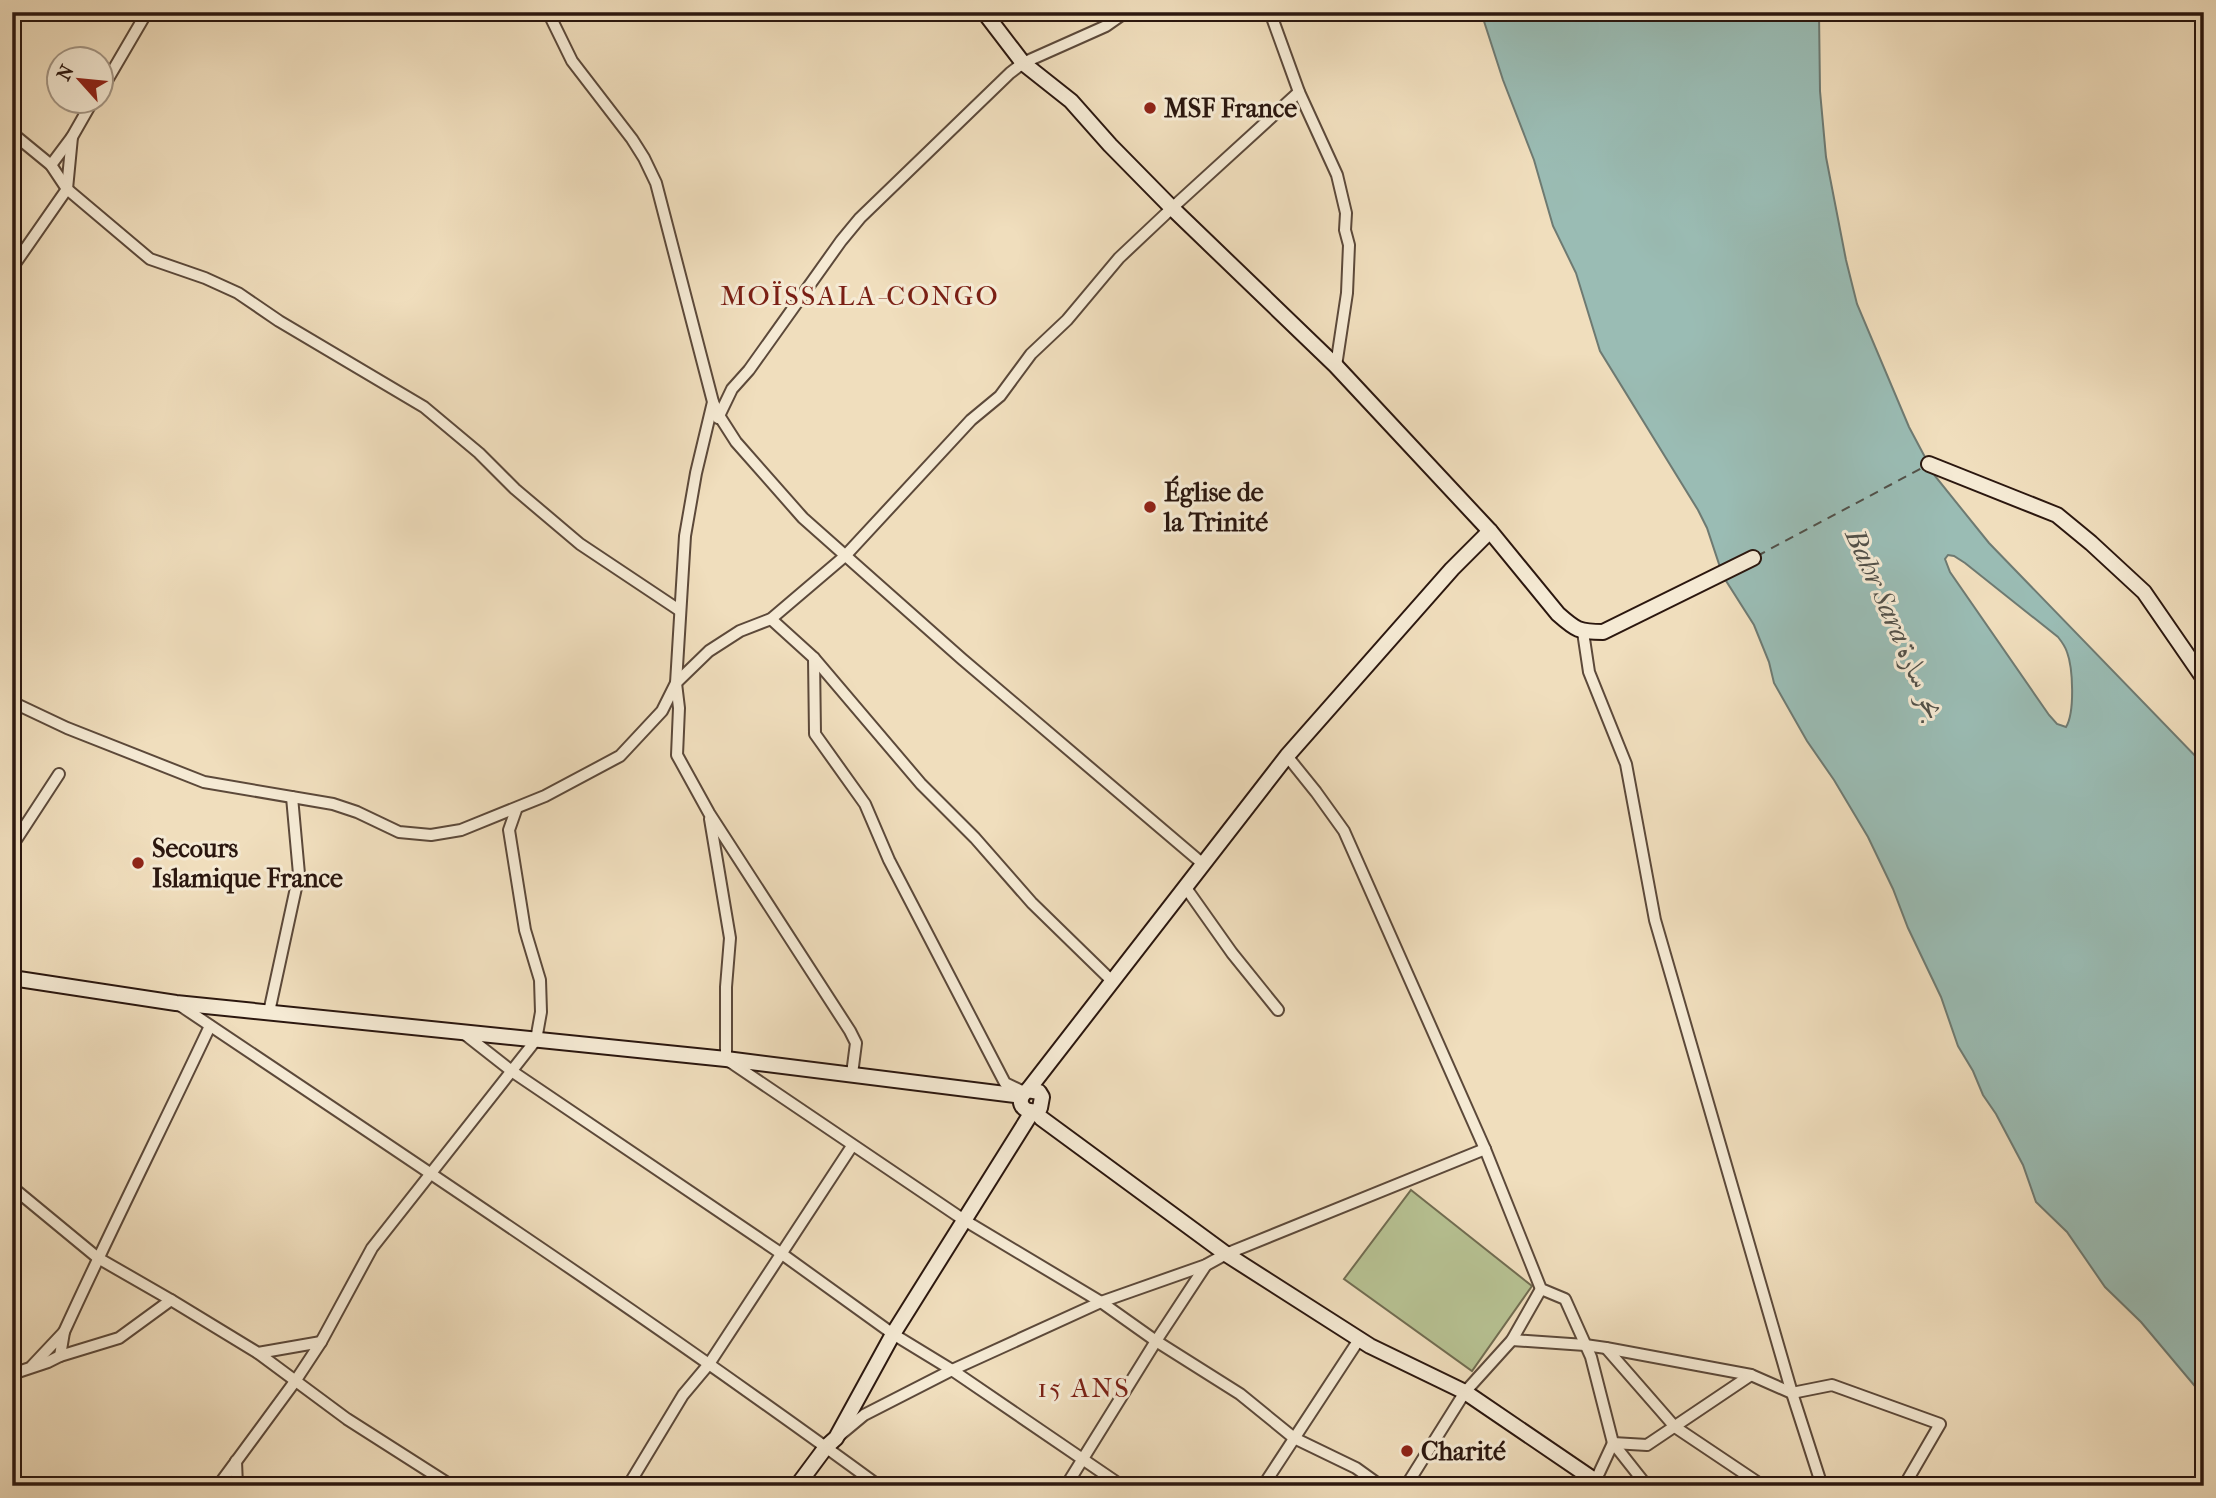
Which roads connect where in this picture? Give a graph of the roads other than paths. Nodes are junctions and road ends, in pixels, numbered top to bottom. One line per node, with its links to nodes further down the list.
1 (146, 12): 7 (street)
2 (548, 12): 17 (street)
3 (984, 12): 6 (main road)
4 (1126, 12): 6 (street)
5 (1270, 12): 8 (street)
6 (1023, 63): 14 (main road); 18 (street)
7 (116, 64)
8 (1299, 92): 14 (street); 16 (street)
9 (84, 116): 11 (street)
10 (12, 133): 12 (street)
11 (72, 137): 12 (street); 13 (street)
12 (51, 165): 13 (street)
13 (67, 189): 15 (street); 24 (street)
14 (1172, 208): 16 (main road); 22 (street)
15 (12, 268)
16 (1336, 366): 21 (main road)
17 (713, 402): 18 (street); 19 (street)
18 (720, 417): 19 (street); 22 (street)
19 (707, 425): 24 (street)
20 (1929, 464): 28 (main road)
21 (1490, 531): 26 (main road); 31 (main road)
22 (845, 556): 25 (street); 37 (street)
23 (1753, 558): 26 (main road)
24 (679, 610): 29 (street)
25 (771, 619): 27 (street); 29 (street)
26 (1583, 632): 81 (street)
27 (814, 658): 40 (street); 50 (street)
28 (2204, 679)
29 (676, 683): 34 (street); 35 (street)
30 (12, 702): 33 (street)
31 (1287, 756): 37 (main road); 53 (street)
32 (59, 774): 36 (street)
33 (292, 797): 34 (street); 43 (street)
34 (516, 810): 46 (street)
35 (709, 813): 47 (street); 49 (street)
36 (12, 846)
37 (1203, 864): 38 (main road)
38 (1186, 888): 40 (main road); 42 (street)
39 (12, 978): 41 (main road)
40 (1112, 981): 50 (main road)
41 (176, 1003): 43 (main road); 44 (street)
42 (1278, 1010)
43 (270, 1012): 45 (main road)
44 (211, 1026): 54 (street); 59 (street)
45 (462, 1032): 46 (main road); 48 (street)
46 (536, 1040): 47 (main road); 48 (street)
47 (726, 1059): 49 (main road); 52 (street)
48 (513, 1072): 54 (street); 57 (street)
49 (852, 1074): 50 (main road)
50 (1025, 1093): 51 (main road)
51 (1034, 1112): 56 (main road); 58 (main road)
52 (852, 1146): 56 (street); 57 (street)
53 (1485, 1149): 58 (street); 61 (street)
54 (432, 1173): 69 (street); 74 (street)
55 (12, 1187): 59 (street)
56 (964, 1220): 63 (street); 65 (main road)
57 (782, 1254): 65 (street); 74 (street)
58 (1226, 1254): 60 (street); 66 (main road)
59 (98, 1258): 62 (street); 64 (street)
60 (1206, 1265): 63 (street); 68 (street)
61 (1541, 1289): 67 (street); 70 (street)
62 (171, 1300): 72 (street); 73 (street)
63 (1101, 1302): 68 (street); 76 (street)
64 (64, 1332): 73 (street); 75 (street)
65 (893, 1334): 76 (street); 84 (main road)
66 (1360, 1338): 80 (main road); 83 (street)
67 (1512, 1340): 70 (street); 80 (street)
68 (1156, 1341): 83 (street); 86 (street)
69 (321, 1342): 72 (street); 79 (street)
70 (1585, 1345): 71 (street); 85 (street)
71 (1606, 1348): 78 (street); 82 (street)
72 (258, 1353): 79 (street)
73 (60, 1356): 75 (street)
74 (709, 1364): 84 (street); 93 (street)
75 (30, 1368): 77 (street)
76 (952, 1370): 84 (street); 86 (street)
77 (12, 1374)
78 (1751, 1376): 81 (street); 82 (street)
79 (296, 1380): 87 (street); 92 (street)
80 (1465, 1392): 88 (main road); 100 (street)
81 (1792, 1393): 89 (street); 103 (street)
82 (1675, 1427): 85 (street); 102 (street)
83 (1294, 1437): 98 (street); 99 (street)
84 (831, 1443): 94 (main road); 95 (street)
85 (1613, 1443): 88 (street); 101 (street)
86 (1084, 1459): 96 (street); 97 (street)
87 (236, 1461): 90 (street); 91 (street)
88 (1598, 1484)
89 (1908, 1484)
90 (218, 1486)
91 (237, 1486)
92 (452, 1486)
93 (628, 1486)
94 (797, 1486)
95 (879, 1486)
96 (1066, 1486)
97 (1122, 1486)
98 (1263, 1486)
99 (1381, 1486)
100 (1406, 1486)
101 (1647, 1486)
102 (1763, 1486)
103 (1822, 1486)

